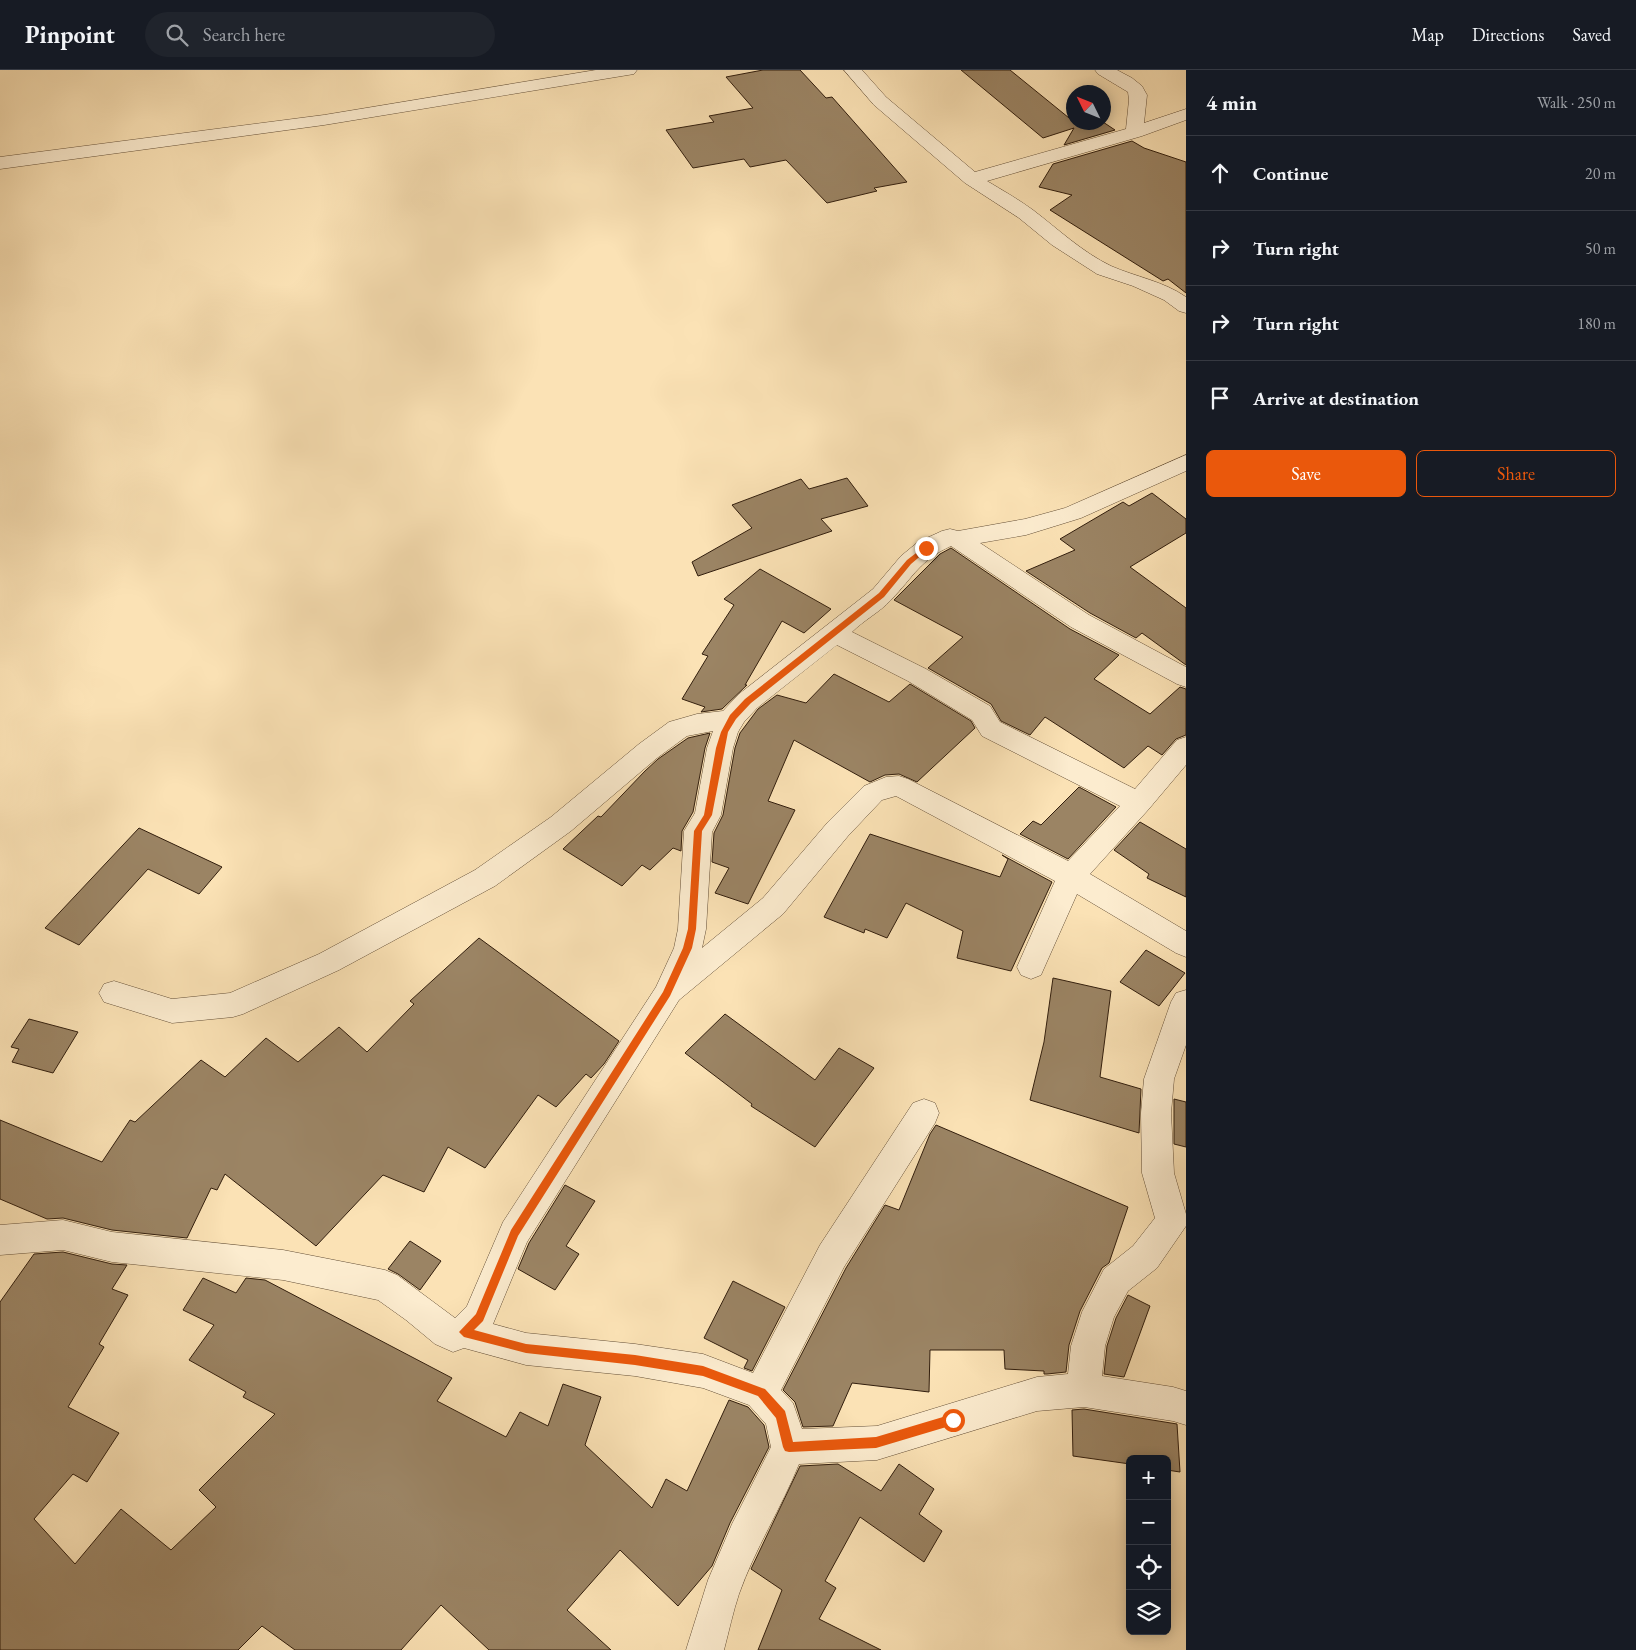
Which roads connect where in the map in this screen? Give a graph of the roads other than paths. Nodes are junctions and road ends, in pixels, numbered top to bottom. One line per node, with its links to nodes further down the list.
1 (628, 70): 6 (street)
2 (853, 70): 7 (street)
3 (1104, 70): 5 (street)
4 (1186, 114): 5 (street)
5 (1136, 132): 7 (street)
6 (0, 163)
7 (972, 179): 8 (street)
8 (1186, 307)
9 (1186, 462): 10 (street)
10 (958, 539): 11 (street); 12 (street)
11 (835, 634): 13 (street); 15 (street)
12 (1186, 678)
13 (732, 720): 19 (street); 20 (street)
14 (1186, 747): 15 (street)
15 (1138, 804): 16 (street)
16 (1071, 876): 17 (street); 18 (street); 20 (street)
17 (1186, 945)
18 (1031, 967)
19 (114, 993)
20 (667, 994): 24 (street)
21 (1186, 1002): 25 (street)
22 (924, 1113): 26 (street)
23 (0, 1240): 24 (street)
24 (464, 1332): 26 (street)
25 (1084, 1390): 27 (street); 28 (street)
26 (761, 1392): 28 (street)
27 (1186, 1408)
28 (789, 1447): 29 (street)
29 (705, 1650)

